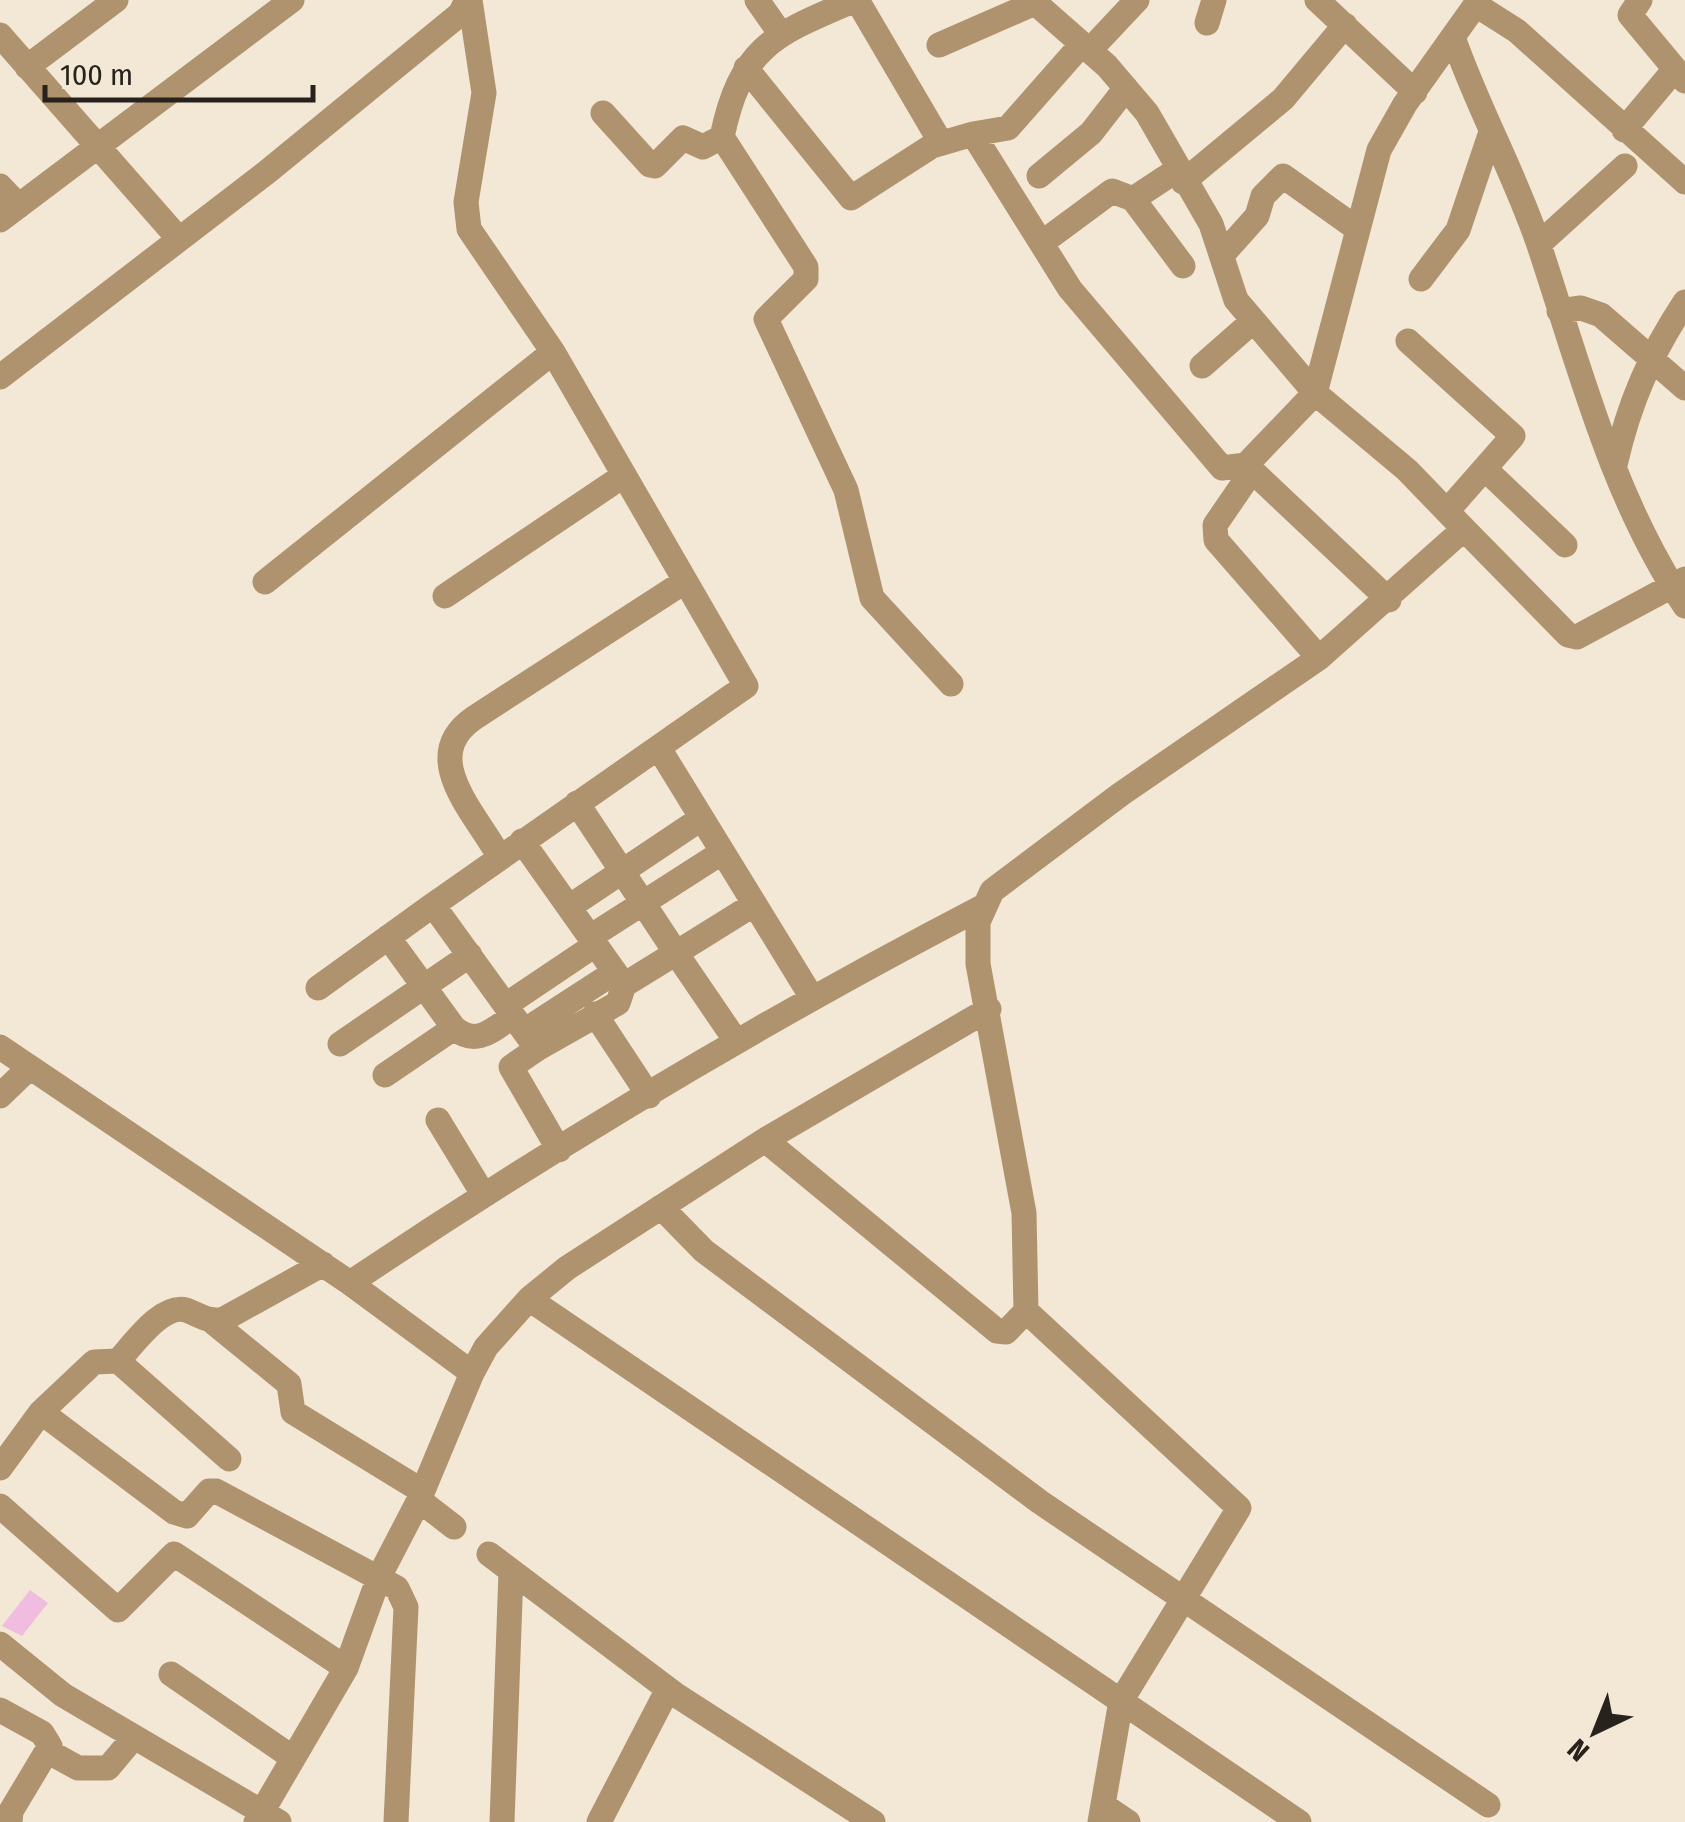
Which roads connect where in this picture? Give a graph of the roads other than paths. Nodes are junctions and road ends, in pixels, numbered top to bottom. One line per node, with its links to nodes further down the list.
1 (116, 0): 17 (street)
2 (292, 0): 28 (street)
3 (756, 0): 12 (street)
4 (856, 0): 12 (street); 27 (street)
5 (1137, 0): 16 (street)
6 (1317, 0): 11 (street)
7 (1640, 0): 19 (street)
8 (1033, 1): 15 (street); 16 (street)
9 (1478, 2): 14 (street); 23 (street)
10 (466, 5): 37 (street); 47 (street)
11 (1345, 25): 21 (street); 31 (street)
12 (780, 33): 18 (street)
13 (0, 35): 17 (street)
14 (1453, 37): 21 (street); 25 (street)
15 (939, 46)
16 (1086, 48): 20 (street); 24 (street)
17 (27, 66): 28 (street)
18 (746, 68): 26 (street); 27 (street)
19 (1680, 75): 23 (street)
20 (1126, 88): 30 (street); 31 (street)
21 (1414, 92): 36 (street)
22 (603, 113): 26 (street)
23 (1624, 130): 32 (street)
24 (973, 134): 27 (street); 38 (street)
25 (1490, 135): 39 (street); 42 (street)
26 (722, 137): 65 (street)
27 (941, 143)
28 (98, 147): 35 (street); 37 (street)
29 (1625, 166): 39 (street)
30 (1039, 176)
31 (1180, 176): 34 (street); 40 (street)
32 (1685, 182)
33 (0, 186): 35 (street)
34 (1132, 200): 38 (street); 41 (street)
35 (10, 213)
36 (1356, 228): 40 (street); 52 (street)
37 (180, 239): 50 (street)
38 (1043, 242): 54 (street)
39 (1539, 244): 44 (street)
40 (1222, 254): 45 (street)
41 (1183, 266)
42 (1421, 279)
43 (1685, 302): 48 (street)
44 (1559, 311): 48 (street); 53 (street)
45 (1252, 322): 49 (street); 52 (street)
46 (1408, 341): 55 (street)
47 (553, 352): 56 (street); 59 (street)
48 (1650, 359): 51 (street); 53 (street)
49 (1202, 366)
50 (0, 377)
51 (1685, 388)
52 (1316, 393): 54 (street); 57 (street)
53 (1615, 465): 61 (street)
54 (1249, 468): 63 (street); 64 (street)
55 (1486, 468): 57 (street); 58 (street)
56 (622, 476): 60 (street); 62 (street)
57 (1456, 520): 61 (street); 63 (street)
58 (1565, 545)
59 (265, 582)
60 (684, 582): 66 (street); 71 (street)
61 (1681, 591)
62 (445, 596)
63 (1389, 600): 64 (street)
64 (1319, 658): 77 (street)
65 (951, 684)
66 (660, 750): 67 (street); 68 (street)
67 (577, 803): 69 (street); 72 (street)
68 (699, 820): 70 (street); 72 (street)
69 (522, 841): 71 (street); 76 (street)
70 (720, 853): 73 (street); 75 (street)
71 (499, 856): 74 (street)
72 (621, 870): 73 (street); 76 (street)
73 (642, 903): 79 (street); 80 (street)
74 (433, 905): 78 (street); 81 (street)
75 (753, 905): 80 (street); 85 (street)
76 (569, 907): 79 (street)
77 (982, 907): 85 (street); 86 (street)
78 (388, 937): 83 (street); 84 (street)
79 (593, 941): 82 (street); 88 (street)
80 (676, 953): 82 (street); 90 (street)
81 (470, 955): 83 (street); 88 (street)
82 (619, 978): 87 (street); 88 (street)
83 (424, 987): 89 (street); 91 (street)
84 (318, 988)
85 (811, 996): 90 (street)
86 (989, 1009): 98 (street); 105 (street)
87 (596, 1014): 88 (street); 96 (street)
88 (520, 1025): 89 (street); 99 (street)
89 (454, 1028): 94 (street)
90 (736, 1041): 96 (street)
91 (340, 1044)
92 (0, 1047): 93 (street)
93 (30, 1068): 95 (street); 102 (street)
94 (385, 1075)
95 (0, 1096)
96 (649, 1096): 99 (street)
97 (438, 1120): 100 (street)
98 (765, 1140): 101 (street); 105 (street)
99 (560, 1150): 100 (street)
100 (483, 1194): 103 (street)
101 (661, 1207): 104 (street); 118 (street)
102 (323, 1264): 103 (street); 106 (street)
103 (350, 1282): 108 (street)
104 (529, 1300): 108 (street); 123 (street)
105 (1026, 1310): 118 (street)
106 (213, 1322): 107 (street); 112 (street)
107 (118, 1361): 109 (street); 110 (street)
108 (472, 1373): 112 (street)
109 (41, 1412): 111 (street); 117 (street)
110 (229, 1459)
111 (0, 1468)
112 (421, 1495): 114 (street); 117 (street)
113 (0, 1506): 120 (street)
114 (454, 1527)
115 (489, 1554): 116 (street)
116 (512, 1572): 122 (street); 133 (street)
117 (379, 1577): 120 (street); 132 (street)
118 (1182, 1598): 123 (street); 128 (street)
119 (0, 1644): 125 (street)
120 (346, 1668): 127 (street)
121 (171, 1674): 127 (street)
122 (668, 1689): 134 (street); 135 (street)
123 (1121, 1702): 129 (street); 137 (street)
124 (0, 1710): 126 (street)
125 (134, 1737): 126 (street); 130 (street)
126 (48, 1752): 131 (street)
127 (293, 1758): 130 (street)
128 (1488, 1805)
129 (1102, 1814): 136 (street)
130 (266, 1818)
131 (10, 1822)
132 (396, 1822)
133 (502, 1822)
134 (600, 1822)
135 (873, 1822)
136 (1128, 1822)
137 (1299, 1822)

